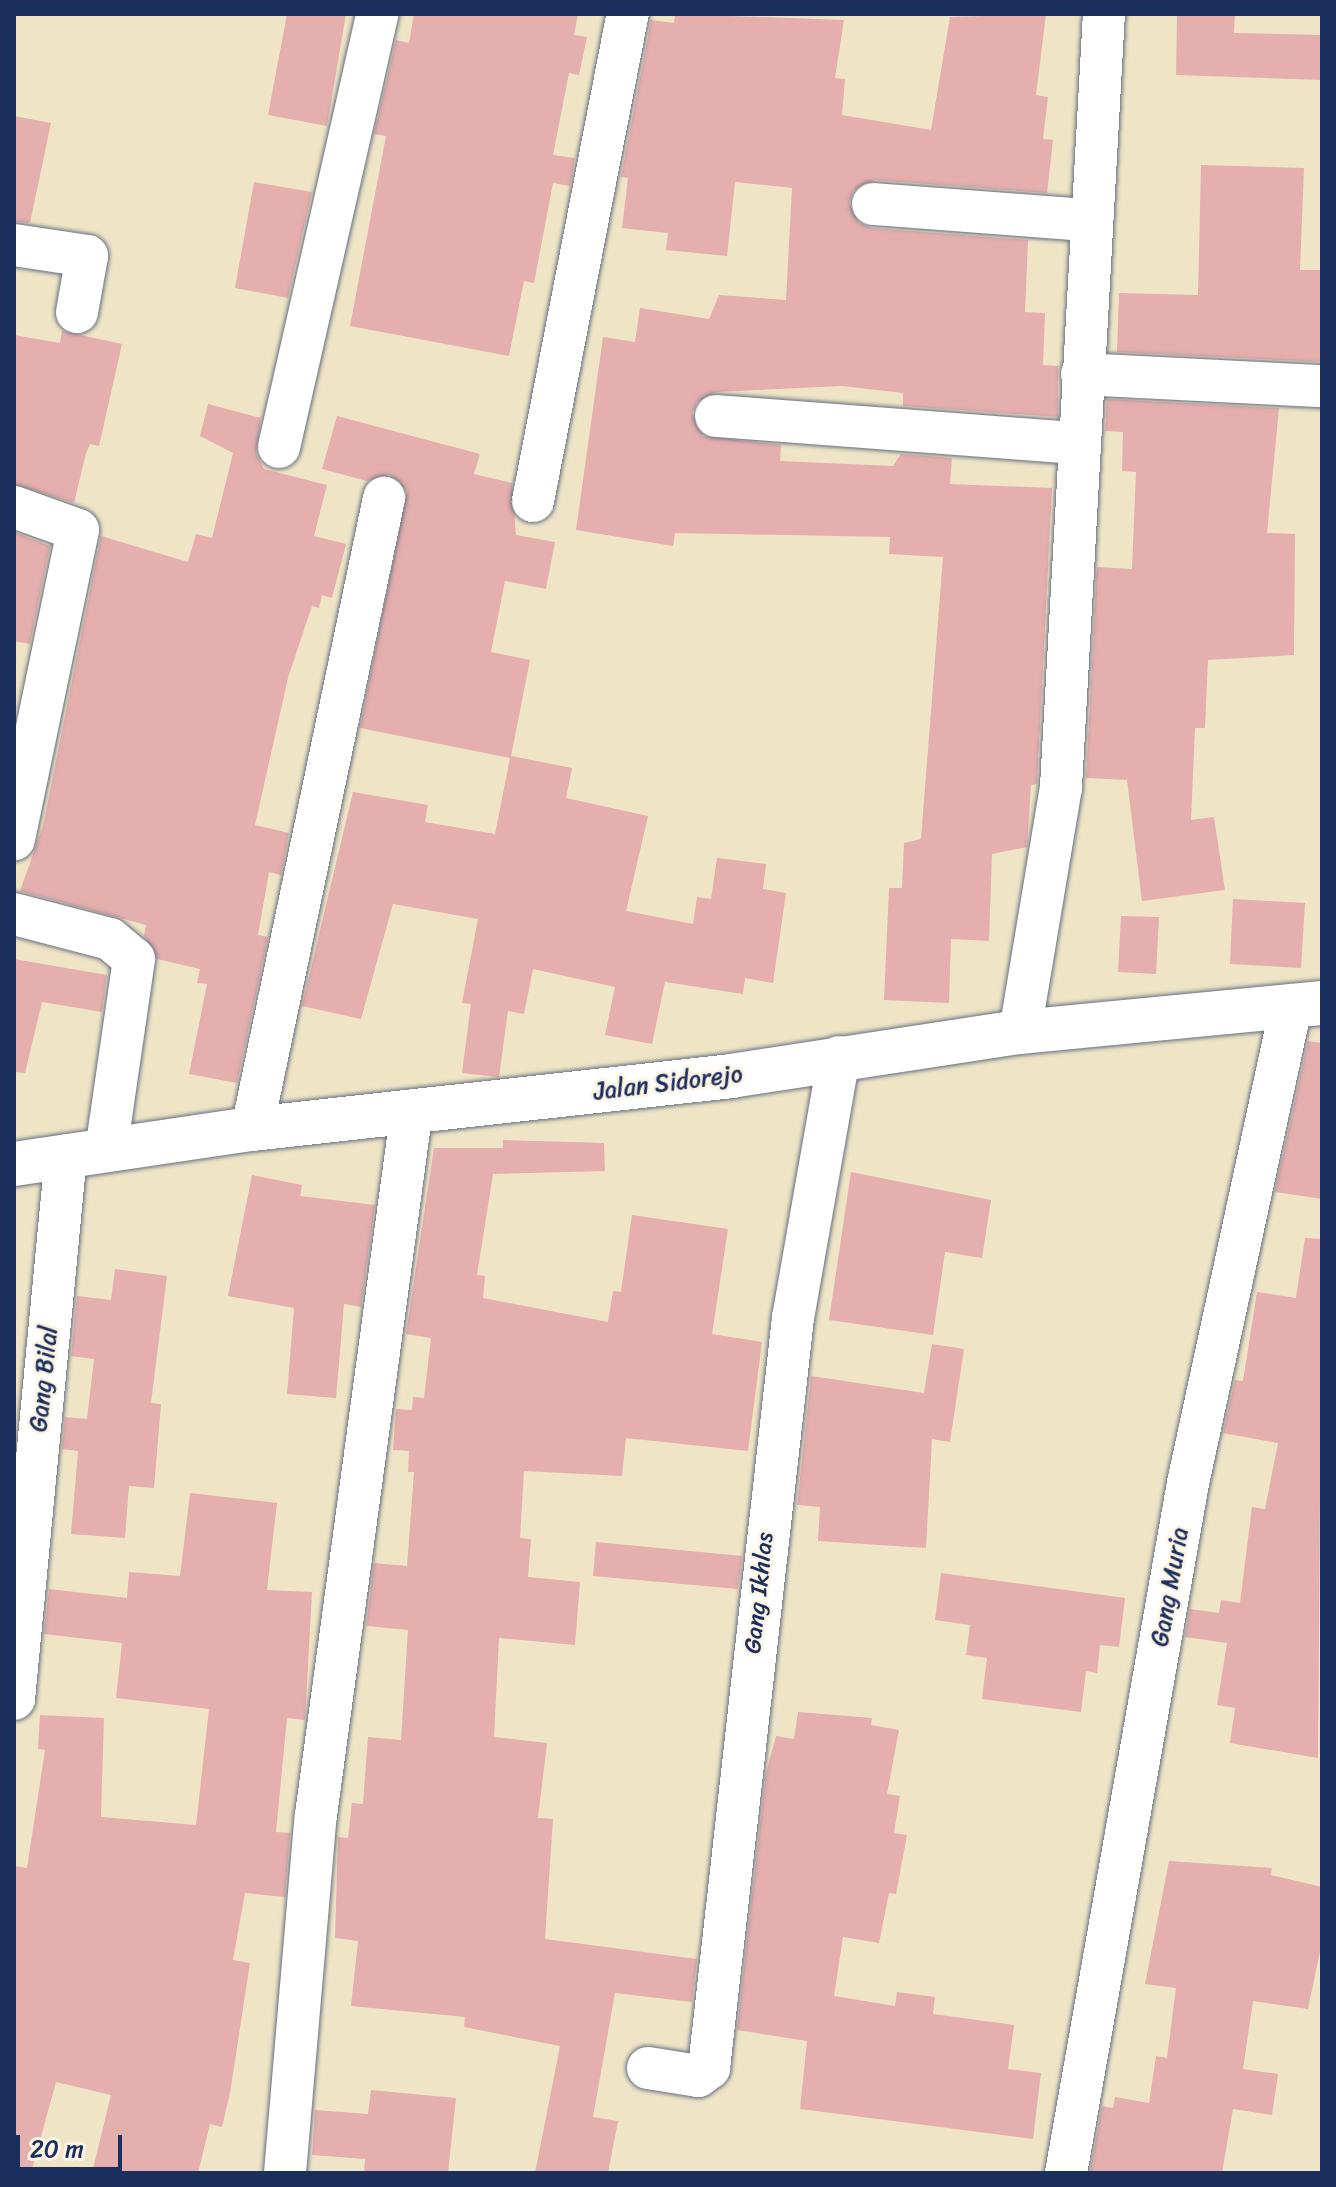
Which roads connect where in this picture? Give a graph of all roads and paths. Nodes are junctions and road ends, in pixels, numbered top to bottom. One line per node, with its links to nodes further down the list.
1 (377, 14): 12 (street)
2 (628, 14): 14 (street)
3 (1104, 14): 5 (street)
4 (873, 204): 5 (street)
5 (1088, 220): 8 (street)
6 (14, 245): 7 (street)
7 (77, 312)
8 (1082, 374): 9 (street); 11 (street)
9 (1322, 386)
10 (716, 416): 11 (street)
11 (1079, 443): 19 (street)
12 (279, 447)
13 (384, 498): 22 (street)
14 (533, 501)
15 (14, 507): 16 (street)
16 (14, 839)
17 (14, 914): 23 (street, Gang Bilal)
18 (1307, 1004): 19 (street, Jalan Sidorejo); 28 (street, Gang Muria)
19 (1020, 1032): 20 (street, Jalan Sidorejo)
20 (839, 1057): 21 (street, Jalan Sidorejo); 26 (street, Gang Ikhlas)
21 (411, 1116): 22 (street, Jalan Sidorejo); 27 (street)
22 (252, 1129): 23 (street, Jalan Sidorejo)
23 (86, 1152): 24 (street, Jalan Sidorejo); 25 (street, Gang Bilal)
24 (14, 1164)
25 (14, 1699)
26 (648, 2068)
27 (285, 2173)
28 (1066, 2173)

